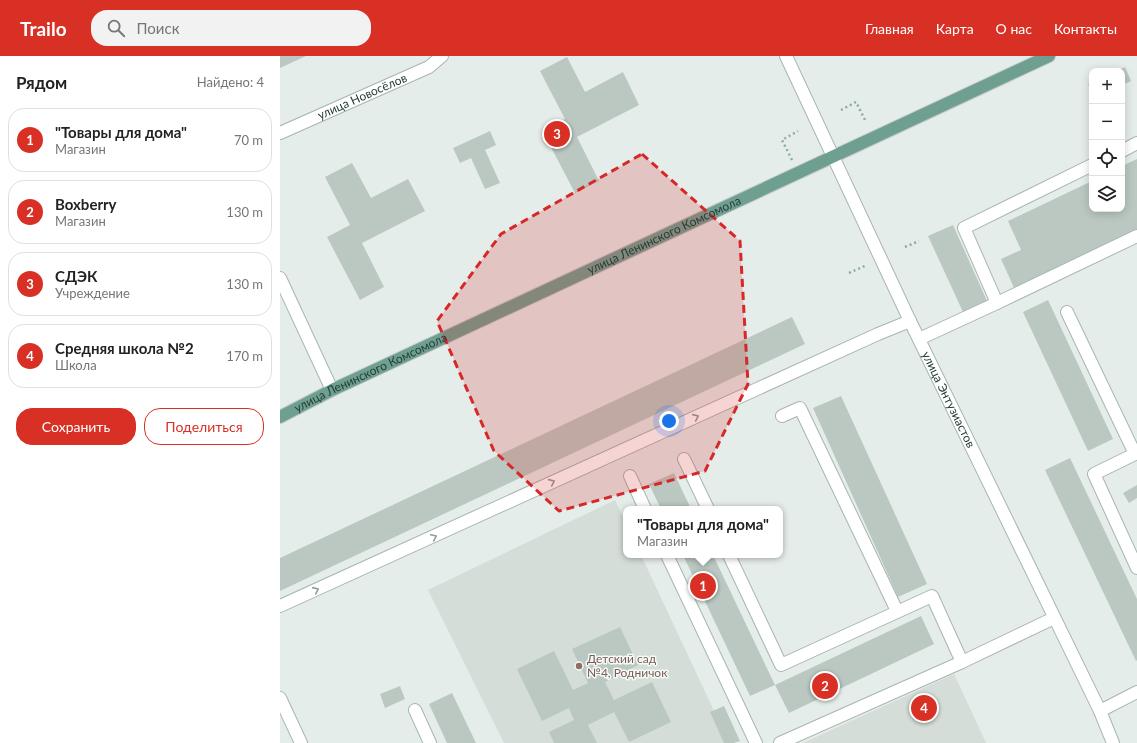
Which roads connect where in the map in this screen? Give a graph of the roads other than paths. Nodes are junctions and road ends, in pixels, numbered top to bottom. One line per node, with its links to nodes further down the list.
1 (442, 56): 4 (street, улица Новосёлов)
2 (786, 56): 7 (street, улица Энтузиастов)
3 (1049, 56): 7 (main road, улица Ленинского Комсомола)
4 (280, 133)
5 (1137, 144): 6 (street)
6 (1125, 150)
7 (833, 157): 13 (street, улица Энтузиастов); 15 (main road, улица Ленинского Комсомола)
8 (1089, 166): 11 (street)
9 (1137, 236): 11 (street)
10 (280, 278): 15 (street)
11 (997, 303): 14 (street)
12 (1067, 312): 24 (street)
13 (910, 321): 14 (street, улица Энтузиастов); 25 (street, one-way to 13)
14 (919, 339): 27 (street, улица Энтузиастов)
15 (332, 390): 17 (main road, улица Ленинского Комсомола)
16 (782, 416): 26 (street)
17 (280, 417)
18 (684, 459): 21 (street)
19 (630, 476): 20 (street)
20 (644, 506)
21 (707, 506)
22 (668, 558): 35 (street)
23 (730, 558): 26 (street)
24 (1137, 568)
25 (280, 606)
26 (897, 611): 28 (street)
27 (1054, 618): 28 (street); 32 (street, улица Энтузиастов)
28 (962, 662): 36 (street)
29 (1137, 692): 32 (street)
30 (280, 698): 33 (street)
31 (415, 710): 34 (street)
32 (1100, 711): 37 (street, улица Энтузиастов)
33 (302, 743)
34 (430, 743)
35 (756, 743)
36 (780, 743)
37 (1113, 743)

